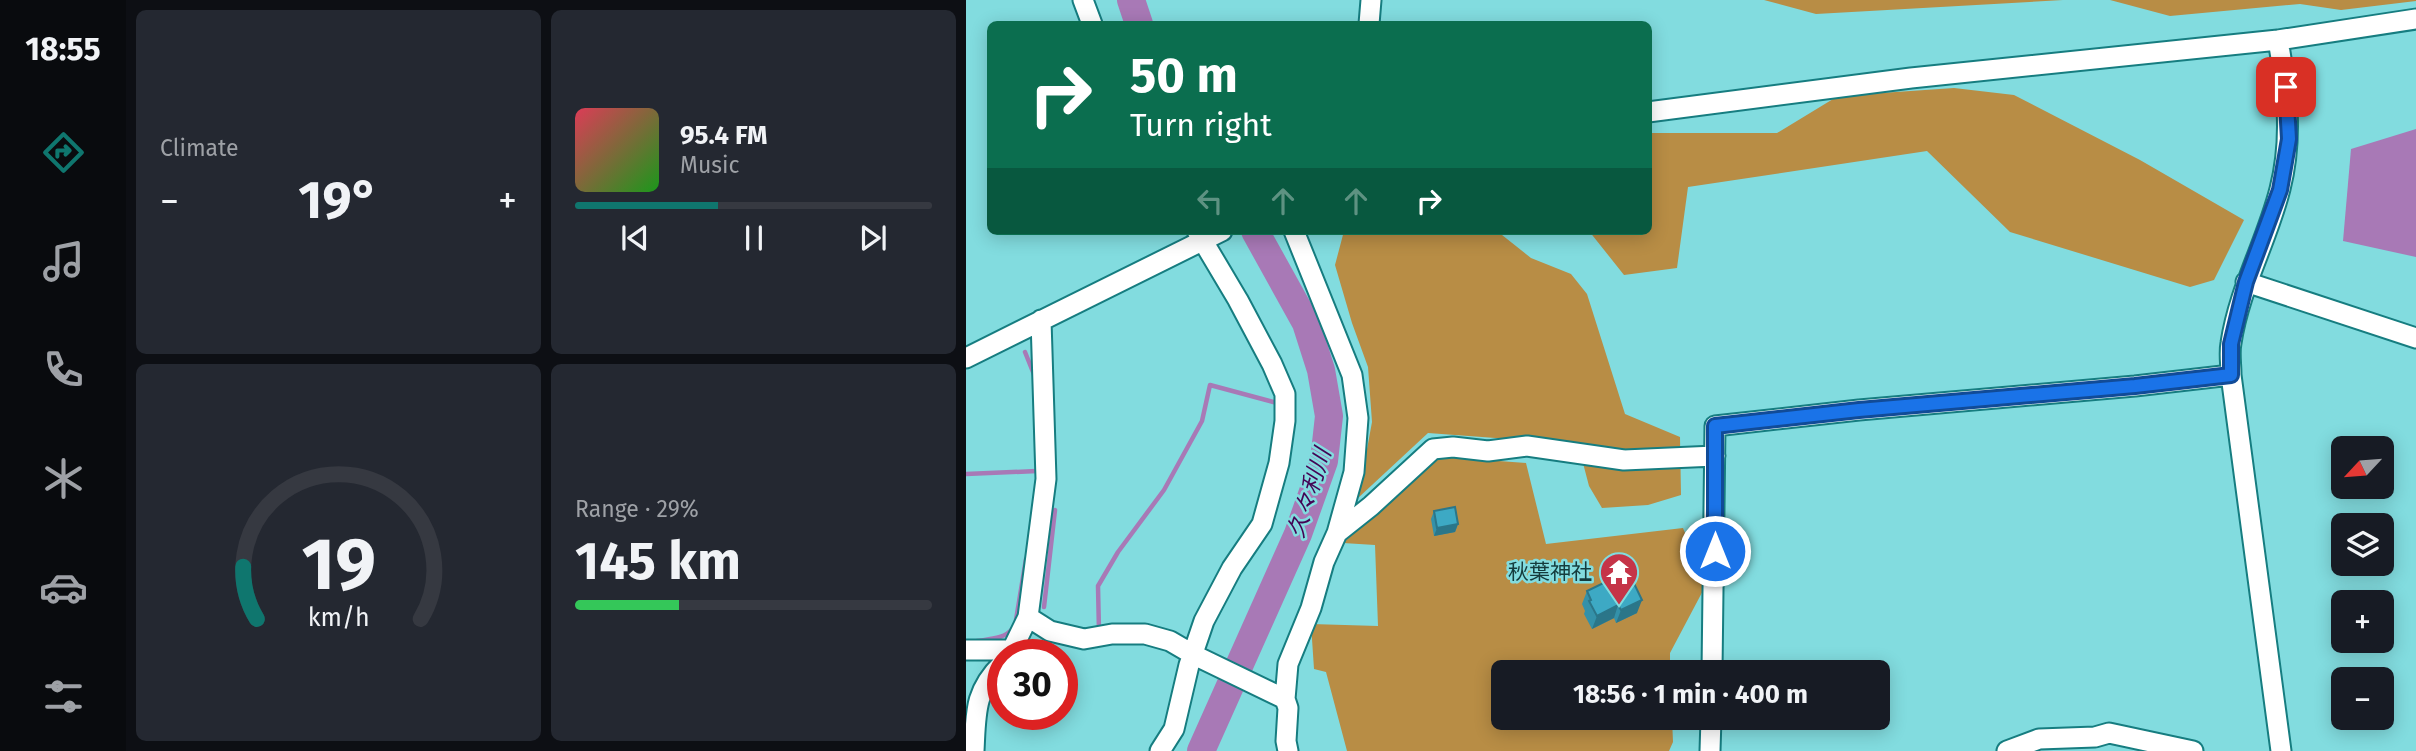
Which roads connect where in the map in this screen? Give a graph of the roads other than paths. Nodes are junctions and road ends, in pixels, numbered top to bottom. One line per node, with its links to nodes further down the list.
1 (1083, 0): 4 (street)
2 (1371, 0): 5 (street)
3 (2416, 19): 6 (street)
4 (1091, 21)
5 (1369, 21)
6 (2278, 40): 7 (street); 10 (street)
7 (1652, 111)
8 (1296, 235): 16 (street)
9 (1199, 236): 11 (street); 21 (street)
10 (2246, 282): 12 (street); 14 (street)
11 (1041, 320): 13 (street); 17 (street)
12 (2416, 338)
13 (966, 358)
14 (2231, 375): 15 (street); 32 (street)
15 (1715, 456): 16 (street); 22 (street)
16 (1337, 533): 24 (street)
17 (1028, 617): 18 (street); 21 (street)
18 (1017, 639)
19 (966, 650): 20 (street)
20 (987, 653)
21 (1194, 655): 24 (street); 27 (street)
22 (1712, 660)
23 (987, 681): 26 (street)
24 (1285, 699): 28 (street)
25 (1711, 730): 29 (street)
26 (974, 751)
27 (1160, 751)
28 (1288, 751)
29 (1710, 751)
30 (2007, 751): 31 (street)
31 (2193, 751)
32 (2281, 751)

